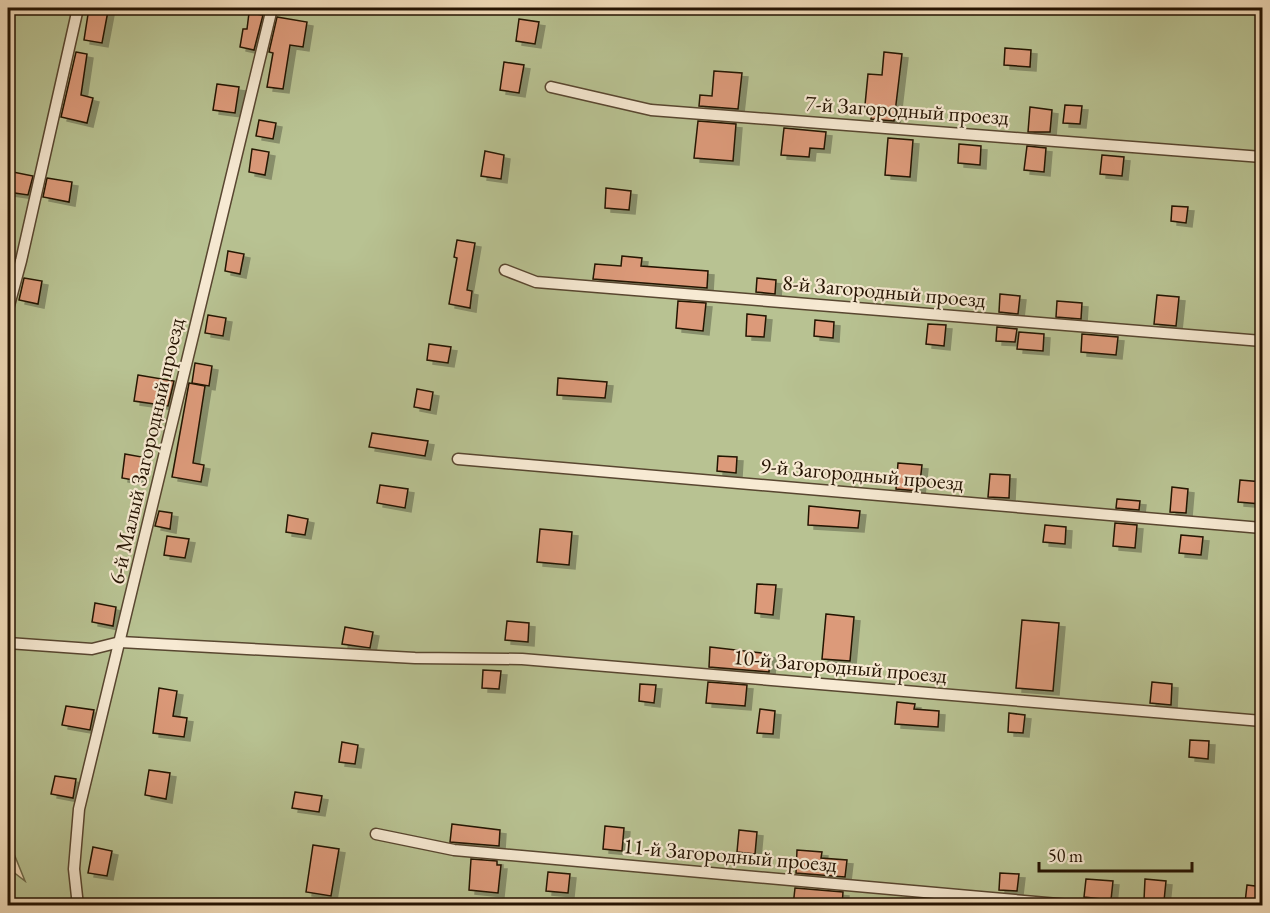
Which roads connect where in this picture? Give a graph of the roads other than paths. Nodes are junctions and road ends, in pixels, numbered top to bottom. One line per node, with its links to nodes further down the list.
1 (78, 8): 6 (lane)
2 (272, 8): 10 (lane, 6-й Малый Загородный проезд)
3 (551, 87): 4 (lane, 7-й Загородный проезд)
4 (1263, 158)
5 (505, 270): 7 (lane, 8-й Загородный проезд)
6 (8, 309)
7 (1263, 341)
8 (458, 459): 9 (lane, 9-й Загородный проезд)
9 (1263, 528)
10 (120, 642): 11 (lane, 10-й Загородный проезд); 12 (lane, 10-й Загородный проезд); 14 (lane, 6-й Малый Загородный проезд)
11 (8, 643)
12 (1263, 722)
13 (376, 834): 15 (lane, 11-й Загородный проезд)
14 (78, 906)
15 (1081, 906)

